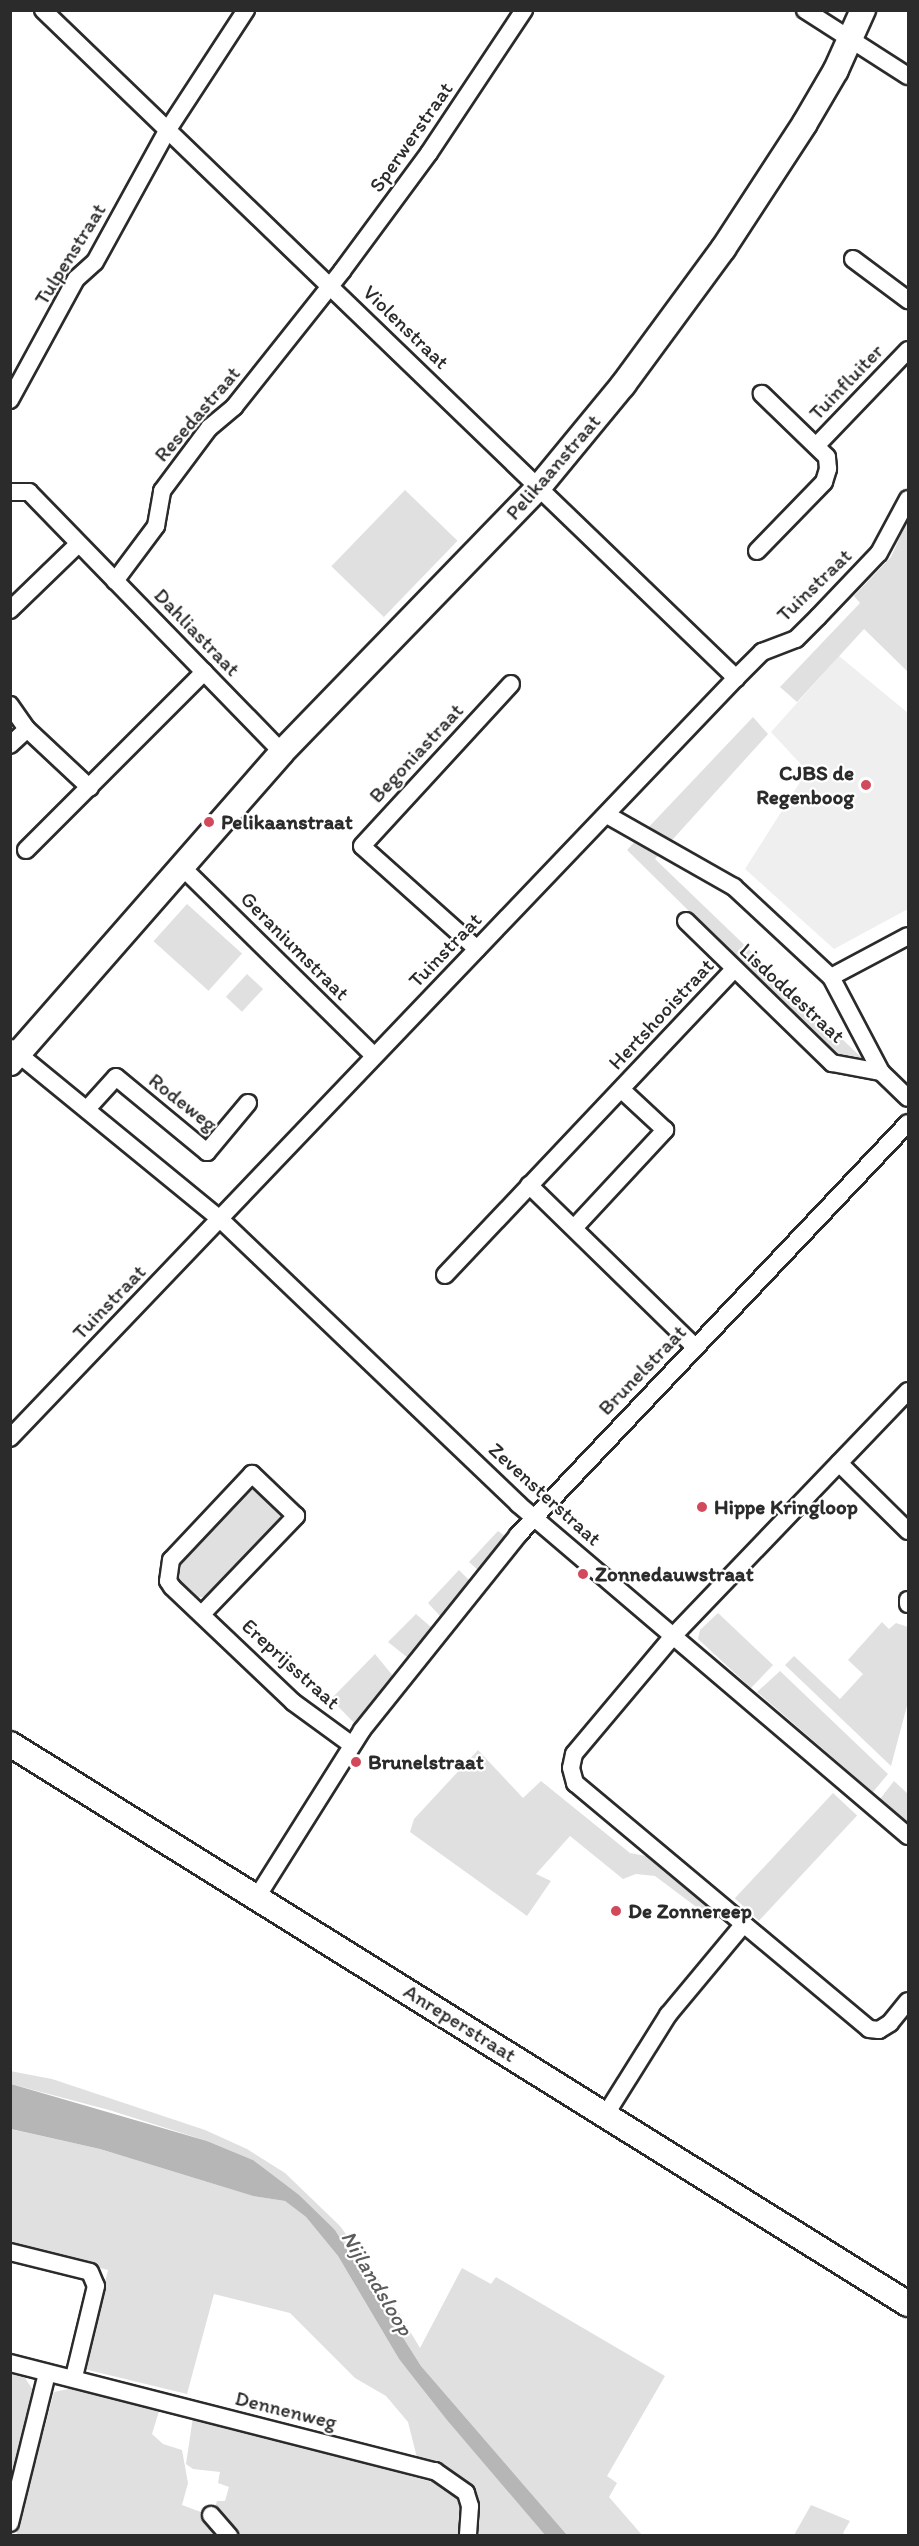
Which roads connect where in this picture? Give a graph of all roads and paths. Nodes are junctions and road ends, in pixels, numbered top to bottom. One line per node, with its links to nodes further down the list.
1 (43, 10): 8 (street, Violenstraat)
2 (246, 10): 8 (street, Tulpenstraat)
3 (524, 10): 10 (street, Sperwerstraat)
4 (805, 10): 6 (street)
5 (862, 10): 6 (street, Pelikaanstraat)
6 (850, 39): 7 (street); 16 (street, Pelikaanstraat)
7 (909, 76)
8 (167, 131): 10 (street, Violenstraat); 14 (street, Tulpenstraat)
9 (853, 259): 11 (street)
10 (329, 284): 16 (street, Violenstraat); 21 (street, Resedastraat)
11 (909, 300)
12 (909, 350): 15 (street, Tuinfluiter)
13 (762, 394): 15 (street, Tuinfluiter)
14 (10, 400)
15 (816, 446): 20 (street, Tuinfluiter)
16 (538, 488): 24 (street, Violenstraat); 29 (street, Pelikaanstraat)
17 (10, 492): 19 (street, Dahliastraat)
18 (909, 500): 24 (street, Tuinstraat)
19 (78, 544): 21 (street, Dahliastraat); 22 (street)
20 (757, 551)
21 (115, 581): 23 (street, Dahliastraat)
22 (10, 610)
23 (204, 672): 29 (street, Dahliastraat); 30 (street)
24 (736, 678): 31 (street, Tuinstraat)
25 (512, 684): 36 (street, Begoniastraat)
26 (10, 705): 27 (street)
27 (27, 729): 28 (street); 30 (street)
28 (10, 745)
29 (282, 752): 33 (street, Pelikaanstraat)
30 (90, 788): 32 (street)
31 (607, 815): 36 (street, Tuinstraat); 38 (street, Lisdoddestraat)
32 (26, 850)
33 (183, 868): 39 (street, Pelikaanstraat); 40 (street, Geraniumstraat)
34 (686, 921): 37 (street, Lisdoddestraat)
35 (909, 936): 38 (street, Lisdoddestraat)
36 (477, 949): 40 (street, Tuinstraat)
37 (734, 969): 41 (street, Lisdoddestraat); 42 (street, Hertshooistraat)
38 (831, 977): 41 (street, Lisdoddestraat)
39 (13, 1055): 45 (street)
40 (374, 1056): 48 (street, Tuinstraat)
41 (881, 1072): 43 (street, Lisdoddestraat)
42 (622, 1090): 47 (street, Hertshooistraat); 49 (street, Hertshooistraat)
43 (909, 1098)
44 (248, 1103): 45 (street, Rodeweg)
45 (87, 1109): 48 (street)
46 (909, 1123): 51 (street, Brunelstraat)
47 (529, 1185): 49 (street); 50 (street, Hertshooistraat)
48 (219, 1218): 53 (street, Tuinstraat); 55 (street, Zevensterstraat)
49 (574, 1228): 51 (street)
50 (445, 1275)
51 (695, 1347): 55 (street, Brunelstraat)
52 (909, 1391): 54 (street)
53 (10, 1438)
54 (839, 1463): 56 (street); 58 (street)
55 (534, 1516): 58 (street, Zevensterstraat); 60 (street, Brunelstraat)
56 (909, 1531)
57 (202, 1614): 57 (street, Ereprijsstraat); 60 (street, Ereprijsstraat)
58 (673, 1636): 61 (street, Zevensterstraat); 63 (street)
59 (10, 1744): 62 (street, Anreperstraat)
60 (352, 1745): 62 (street, Brunelstraat)
61 (909, 1836)
62 (257, 1897): 65 (street, Anreperstraat)
63 (743, 1925): 64 (street); 65 (street)
64 (909, 2001)
65 (606, 2114): 67 (street, Anreperstraat)
66 (10, 2252): 70 (street)
67 (909, 2304)
68 (10, 2363): 69 (street, Dennenweg)
69 (47, 2373): 70 (street, Dennenweg); 72 (street)
70 (74, 2378): 74 (street, Dennenweg)
71 (211, 2515): 73 (street)
72 (10, 2523)
73 (229, 2535)
74 (468, 2535)

